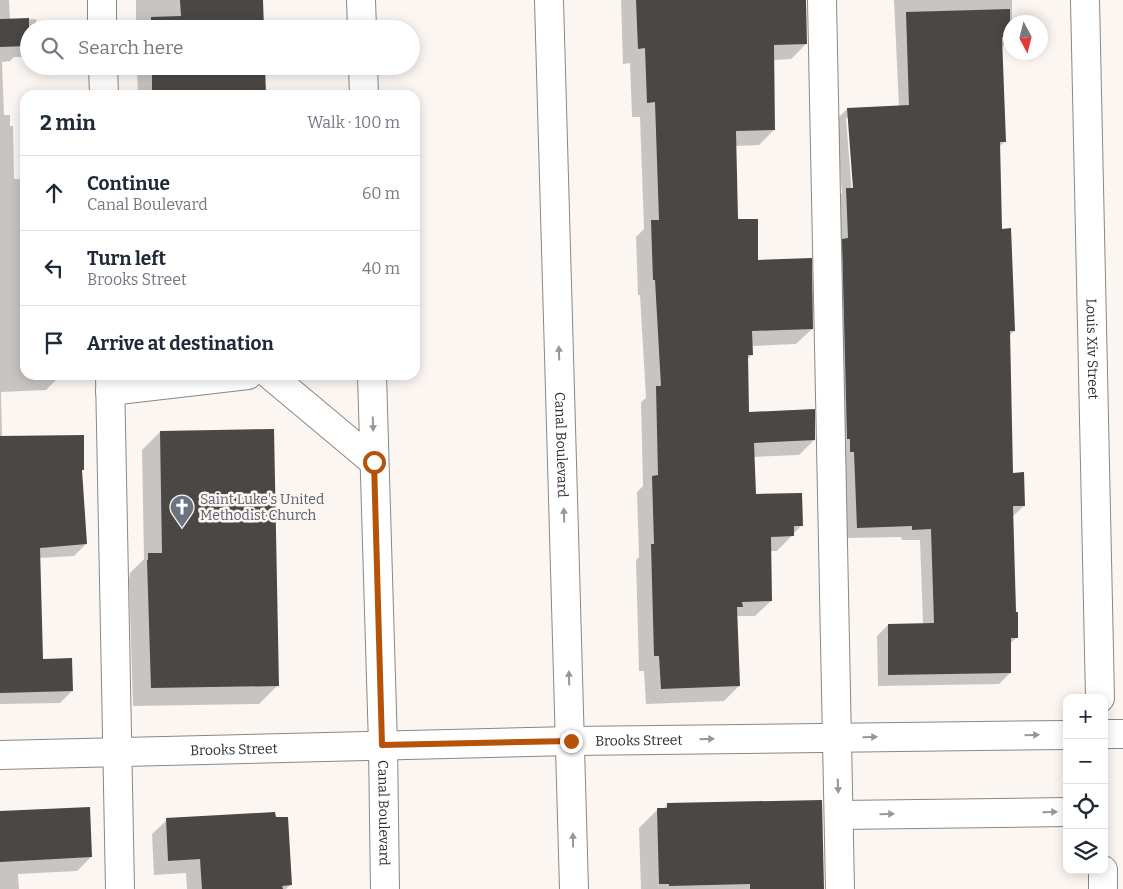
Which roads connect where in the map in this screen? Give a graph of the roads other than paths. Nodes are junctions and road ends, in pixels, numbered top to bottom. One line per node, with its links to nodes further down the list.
1 (102, 0): 6 (street)
2 (361, 0): 7 (street)
3 (549, 0): 22 (street, Canal Boulevard, one-way to 3)
4 (822, 0): 21 (street)
5 (1085, 0): 17 (street, Louis Xiv Street)
6 (102, 20)
7 (362, 20)
8 (103, 75): 10 (street)
9 (363, 75): 11 (street)
10 (104, 90)
11 (364, 90)
12 (162, 380): 15 (street)
13 (276, 380): 16 (street)
14 (372, 380): 16 (street, Canal Boulevard, one-way to 16)
15 (110, 383): 24 (street)
16 (374, 462): 23 (street, Canal Boulevard)
17 (1100, 694)
18 (1108, 734): 19 (street)
19 (1123, 734)
20 (1063, 735): 21 (street, Brooks Street, one-way to 20)
21 (836, 738): 22 (street, Brooks Street, one-way to 21); 27 (street, one-way to 27)
22 (571, 741): 23 (street, Brooks Street); 31 (street, Canal Boulevard, one-way to 22)
23 (382, 745): 24 (street, Brooks Street); 30 (street, Canal Boulevard)
24 (118, 752): 25 (street, Brooks Street); 29 (street)
25 (0, 755)
26 (1063, 812): 27 (street, one-way to 26)
27 (839, 815): 32 (street)
28 (1103, 874): 33 (street)
29 (120, 889)
30 (385, 889)
31 (574, 889)
32 (840, 889)
33 (1103, 889)

